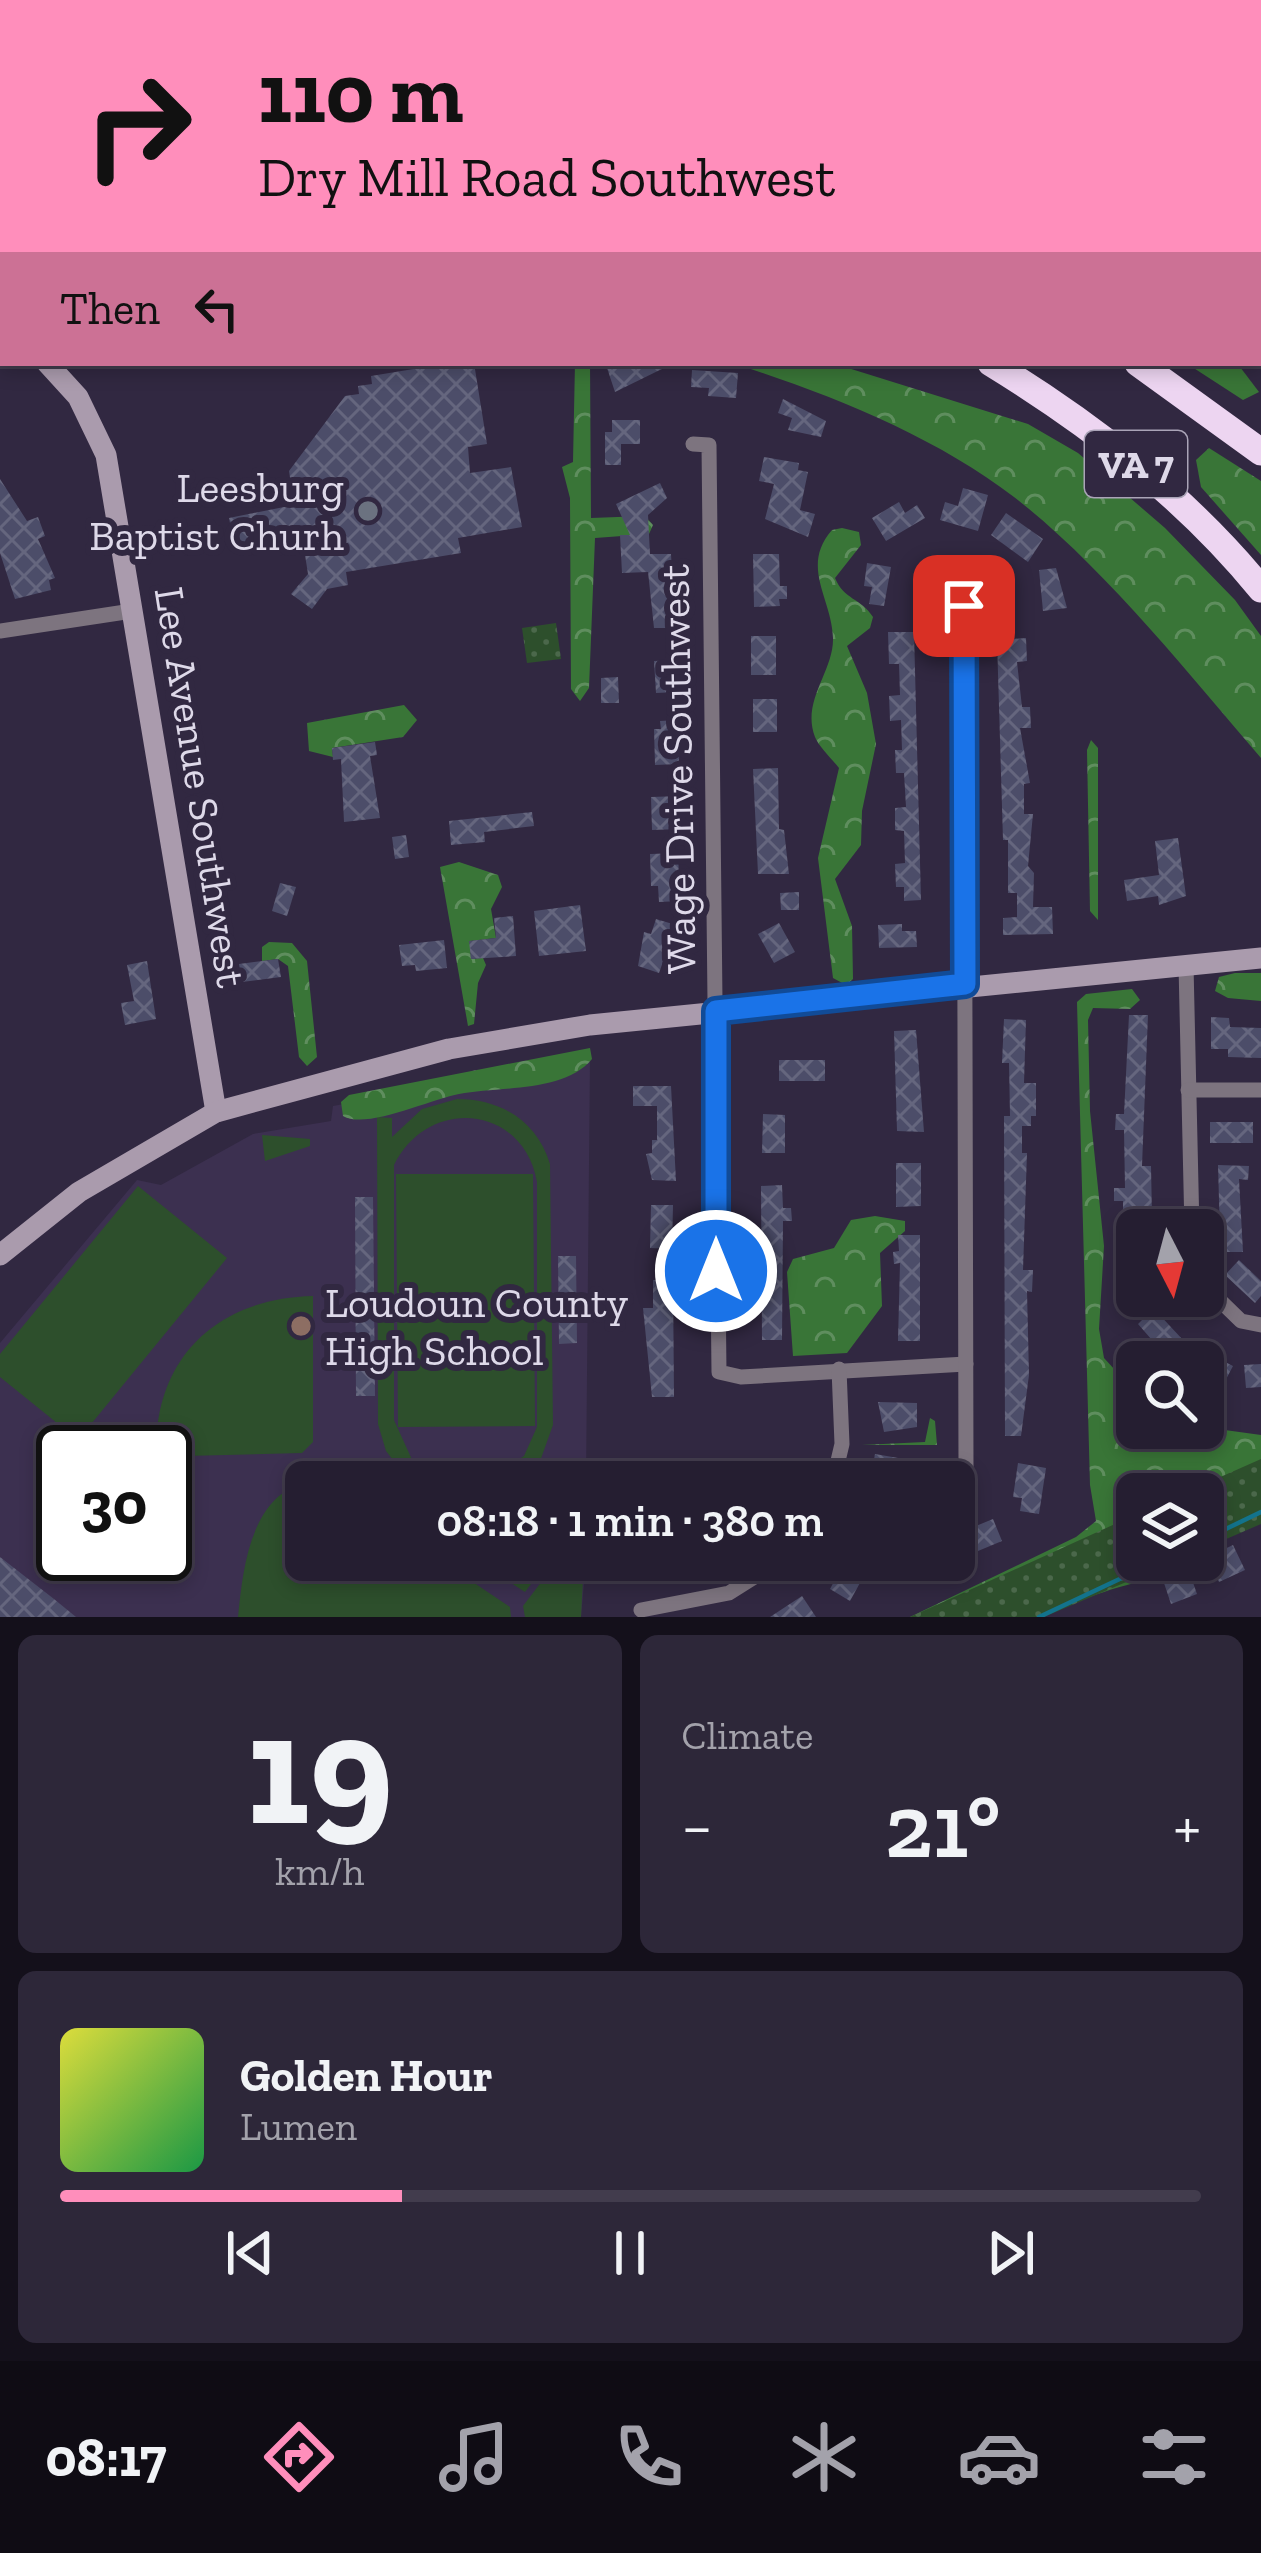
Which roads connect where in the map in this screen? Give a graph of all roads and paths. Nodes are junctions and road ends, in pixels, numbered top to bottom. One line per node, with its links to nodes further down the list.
1 (807, 0): 2 (street)
2 (878, 0)
3 (48, 366): 10 (street, Lee Avenue Southwest)
4 (995, 366): 8 (highway, VA 7)
5 (1142, 366): 7 (highway, VA 7)
6 (693, 444): 15 (street, Wage Drive Southwest)
7 (1261, 452)
8 (1261, 589)
9 (964, 606): 14 (street)
10 (131, 610): 11 (street); 18 (street, Lee Avenue Southwest)
11 (0, 631)
12 (1261, 958): 13 (street)
13 (1186, 964): 14 (street); 16 (street)
14 (965, 984): 15 (street); 23 (street)
15 (716, 1011): 18 (street); 24 (street, Wage Drive Southwest)
16 (1188, 1090): 17 (street); 19 (street)
17 (1261, 1090)
18 (216, 1112): 20 (street)
19 (1191, 1209)
20 (0, 1255)
21 (1224, 1304): 22 (street)
22 (1261, 1325)
23 (966, 1364): 24 (street); 26 (street)
24 (839, 1369): 25 (street)
25 (838, 1461)
26 (967, 1461)
27 (748, 1581): 28 (street)
28 (641, 1610)

